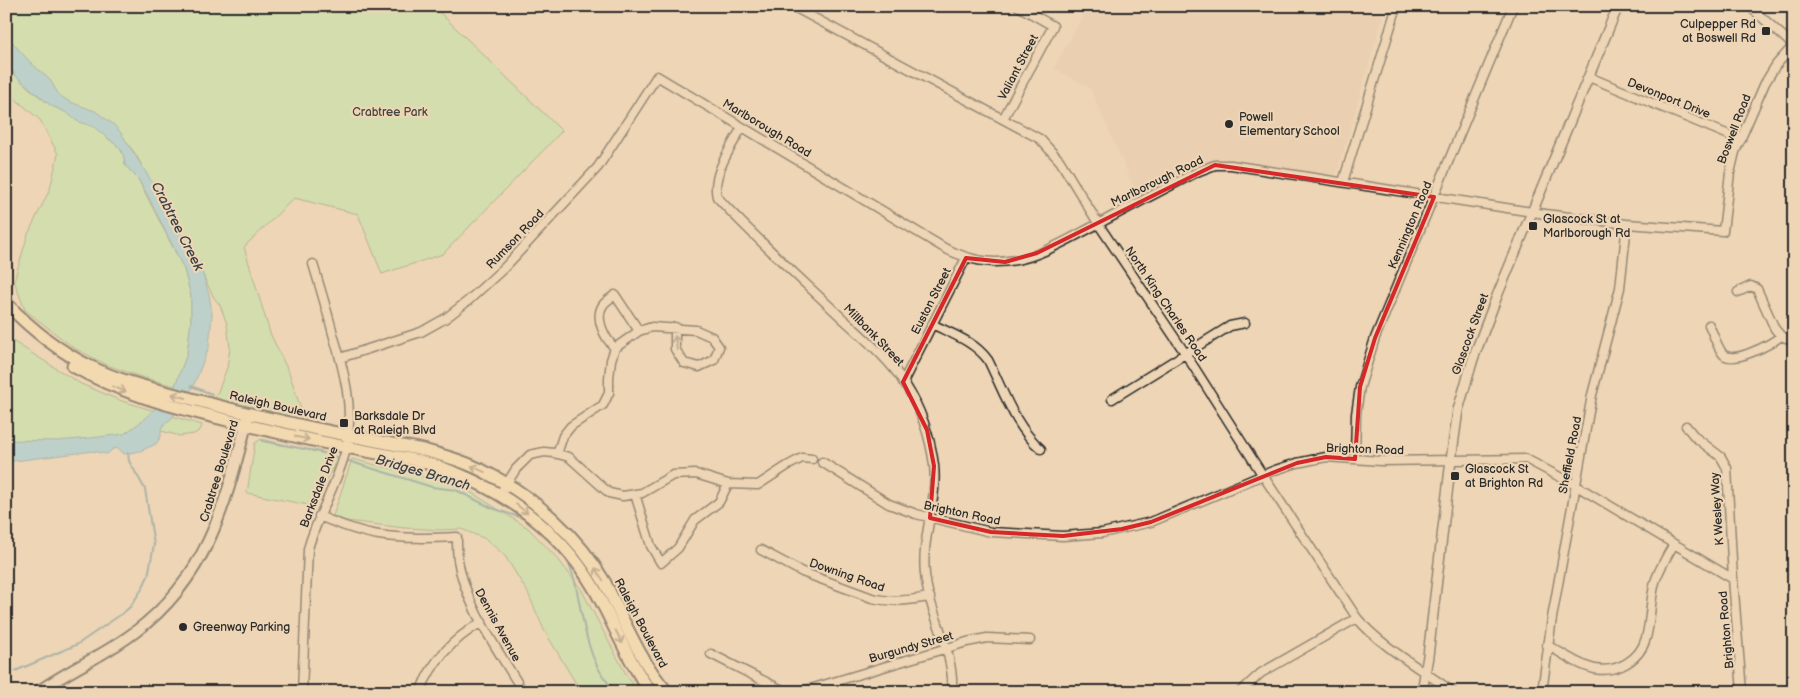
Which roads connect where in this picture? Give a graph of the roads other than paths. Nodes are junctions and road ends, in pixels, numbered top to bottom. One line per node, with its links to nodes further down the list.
1 (792, 6): 10 (street, North King Charles Road)
2 (1018, 6): 10 (street, Valiant Street)
3 (1396, 6): 13 (street)
4 (1513, 6): 14 (street, Kennington Road)
5 (1618, 6): 9 (street, Glascock Street)
6 (1749, 6): 7 (street)
7 (1793, 46): 12 (street, Boswell Road)
8 (657, 76): 11 (street, Marlborough Road); 33 (street, Rumson Road)
9 (1589, 77): 12 (street, Devonport Drive); 15 (street, Glascock Street)
10 (1003, 120): 16 (street, North King Charles Road)
11 (742, 127): 19 (street, Marlborough Road); 34 (street, Millbank Street)
12 (1741, 140): 18 (street, Boswell Road)
13 (1343, 182): 14 (street, Marlborough Road); 16 (street, Marlborough Road)
14 (1434, 197): 15 (street, Marlborough Road); 43 (street, Kennington Road)
15 (1533, 212): 17 (street, Marlborough Road); 44 (street, Glascock Street)
16 (1099, 223): 19 (street, Marlborough Road); 32 (street, North King Charles Road)
17 (1627, 224): 18 (street, Marlborough Road); 48 (street, Sheffield Road)
18 (1723, 231)
19 (966, 258): 25 (street, Euston Street)
20 (313, 264): 33 (street, Barksdale Drive)
21 (1738, 292): 29 (street)
22 (6, 303): 36 (main road, Raleigh Boulevard, one-way to 22)
23 (6, 314): 37 (main road, Raleigh Boulevard, one-way to 37)
24 (1245, 323): 32 (street)
25 (932, 324): 34 (street, Euston Street); 40 (street)
26 (1709, 325): 29 (street)
27 (676, 327): 27 (street, one-way to 27); 28 (street)
28 (639, 331): 31 (street); 31 (street)
29 (1781, 336): 30 (street)
30 (1794, 341)
31 (615, 348): 41 (street)
32 (1185, 353): 35 (street); 46 (street, North King Charles Road)
33 (340, 358): 39 (street, Barksdale Drive)
34 (903, 382): 52 (street, Millbank Street)
35 (1112, 400)
36 (249, 414): 37 (main road, Crabtree Boulevard); 39 (main road, Raleigh Boulevard)
37 (246, 426): 39 (main road, Raleigh Boulevard, one-way to 39); 64 (main road, Crabtree Boulevard)
38 (1686, 426): 55 (street, K Wesley Way)
39 (347, 441): 49 (main road, Raleigh Boulevard); 51 (street, Barksdale Drive)
40 (1041, 448)
41 (556, 454): 49 (street); 50 (street)
42 (812, 459): 47 (street)
43 (1355, 459): 44 (street, Brighton Road); 46 (street, Brighton Road)
44 (1451, 460): 48 (street, Brighton Road); 63 (street, Glascock Street)
45 (822, 462): 52 (street, Brighton Road)
46 (1263, 475): 52 (street, Brighton Road); 57 (street, North King Charles Road)
47 (728, 484): 50 (street); 50 (street)
48 (1575, 485): 53 (street, Brighton Road); 60 (street, Sheffield Road)
49 (503, 489): 68 (main road, Raleigh Boulevard, one-way to 68); 69 (main road, Raleigh Boulevard, one-way to 49)
50 (635, 494)
51 (319, 516): 58 (street, Dennis Avenue); 65 (street, Barksdale Drive)
52 (930, 518): 56 (street, Millbank Street)
53 (1674, 544): 55 (street, Brighton Road); 60 (street)
54 (761, 550): 56 (street, Downing Road)
55 (1732, 578): 77 (street, Brighton Road)
56 (930, 597): 61 (street, Millbank Street)
57 (1357, 618): 63 (street, North King Charles Road); 73 (street)
58 (482, 622): 66 (street); 67 (street, Dennis Avenue)
59 (1030, 640): 61 (street, Burgundy Street)
60 (1547, 645): 76 (street, Sheffield Road)
61 (947, 648): 71 (street, Burgundy Street); 72 (street, Millbank Street)
62 (711, 654): 70 (street)
63 (1426, 674): 74 (street, Glascock Street); 75 (street, North King Charles Road)
64 (38, 692)
65 (302, 692)
66 (420, 692)
67 (523, 692)
68 (651, 692)
69 (667, 692)
70 (794, 692)
71 (800, 692)
72 (952, 692)
73 (1240, 692)
74 (1422, 692)
75 (1453, 692)
76 (1542, 692)
77 (1742, 692)

